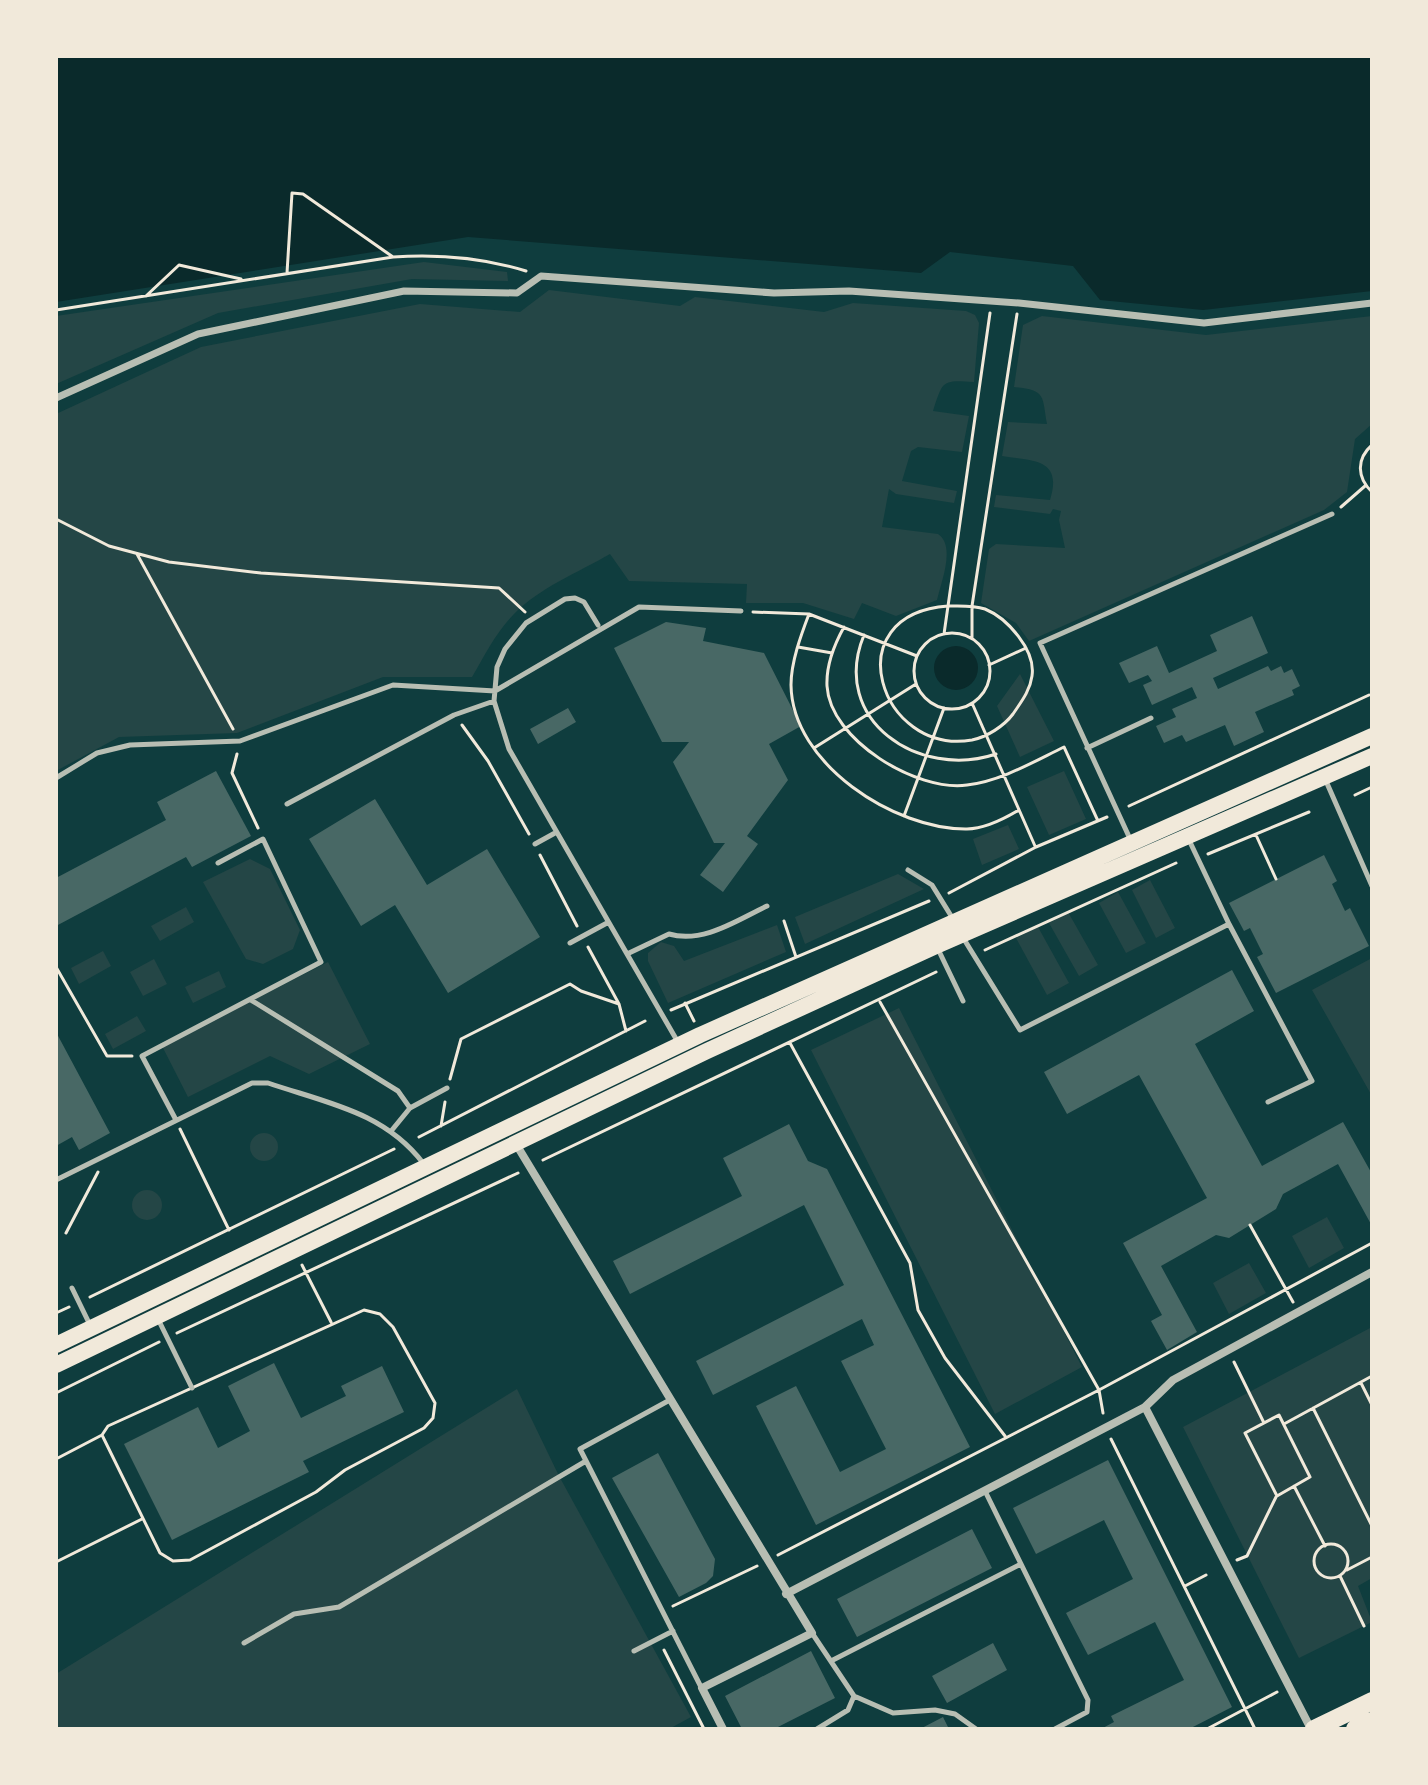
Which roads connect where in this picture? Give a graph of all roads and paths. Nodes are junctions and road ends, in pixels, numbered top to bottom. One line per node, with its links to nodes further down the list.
1 (393, 257): 2 (path); 2 (path); 3 (path)
2 (287, 273): 4 (path)
3 (541, 276): 6 (street); 10 (street)
4 (244, 280): 5 (path); 5 (path)
5 (146, 296): 9 (path)
6 (992, 301): 7 (street); 17 (path)
7 (1019, 303): 8 (street); 18 (path)
8 (1372, 303)
9 (56, 310)
10 (56, 398)
11 (1372, 445): 12 (path)
12 (1365, 486): 13 (path); 14 (path)
13 (1372, 492)
14 (1332, 514): 47 (lane)
15 (56, 519): 16 (path)
16 (137, 554): 21 (path); 46 (path)
17 (948, 606): 18 (path); 24 (path); 27 (path)
18 (972, 606): 26 (path); 29 (path)
19 (741, 611): 20 (path); 34 (lane)
20 (809, 614): 23 (path); 28 (path)
21 (531, 619): 22 (lane); 34 (lane)
22 (598, 625)
23 (844, 627): 25 (path); 30 (path)
24 (944, 634): 26 (path); 31 (path)
25 (864, 635): 27 (path); 40 (path)
26 (972, 638): 32 (path)
27 (885, 643): 31 (path); 37 (path)
28 (798, 647): 30 (path); 48 (path)
29 (1026, 648): 32 (path); 43 (path)
30 (832, 653): 42 (path)
31 (917, 656): 33 (path)
32 (989, 665): 38 (path)
33 (916, 684): 37 (path); 39 (path)
34 (495, 691): 36 (lane); 46 (lane)
35 (1369, 695): 60 (path)
36 (494, 701): 59 (lane); 66 (lane)
37 (890, 702): 40 (path); 44 (path)
38 (972, 703): 39 (path); 43 (path)
39 (944, 708): 44 (path)
40 (870, 716): 42 (path); 51 (path)
41 (1151, 718): 47 (lane)
42 (849, 729): 48 (path); 56 (path)
43 (987, 734): 44 (path); 49 (path)
44 (933, 735): 51 (path)
45 (1372, 736): 52 (main road)
46 (240, 741): 55 (lane); 69 (path)
47 (1087, 748): 70 (lane)
48 (813, 749): 64 (path)
49 (996, 754): 51 (path); 53 (path)
50 (1372, 756): 54 (main road)
51 (925, 757): 56 (path)
52 (1317, 760): 54 (main road); 70 (main road)
53 (1005, 775): 56 (path); 61 (path); 65 (path)
54 (1324, 776): 68 (main road); 80 (lane)
55 (56, 778)
56 (918, 779): 64 (path)
57 (1372, 787): 58 (path)
58 (1355, 795)
59 (287, 804)
60 (1125, 808)
61 (1019, 810): 64 (path); 72 (path)
62 (1309, 812): 67 (path)
63 (1110, 815): 65 (path)
64 (904, 816)
65 (1098, 821): 72 (path)
66 (555, 833): 71 (lane); 86 (lane)
67 (1256, 834): 73 (path); 78 (path)
68 (1187, 836): 74 (main road); 87 (lane)
69 (263, 839): 75 (lane); 98 (lane)
70 (1132, 841): 74 (main road); 88 (main road)
71 (535, 844)
72 (1036, 847): 79 (path)
73 (1208, 854)
74 (1139, 858): 88 (main road)
75 (218, 863)
76 (1176, 863): 91 (path)
77 (908, 870): 88 (lane)
78 (1276, 879)
79 (972, 882): 81 (path); 82 (path)
80 (1372, 886)
81 (975, 890)
82 (949, 893)
83 (929, 901): 95 (path)
84 (767, 906): 93 (lane)
85 (784, 921): 95 (path)
86 (607, 923): 90 (lane); 93 (lane)
87 (1229, 924): 88 (lane); 113 (lane)
88 (958, 928): 92 (main road); 107 (main road)
89 (998, 938): 91 (path)
90 (570, 943)
91 (1000, 943): 94 (path)
92 (936, 946): 99 (lane); 109 (main road)
93 (627, 954): 107 (lane)
94 (978, 954)
95 (796, 957): 101 (path)
96 (56, 967): 108 (path)
97 (940, 970): 100 (path)
98 (250, 1000): 108 (lane); 114 (lane)
99 (963, 1001)
100 (880, 1002): 106 (path); 154 (path)
101 (685, 1003): 103 (path); 105 (path)
102 (619, 1004): 112 (path)
103 (669, 1010)
104 (645, 1021): 116 (path)
105 (696, 1025)
106 (790, 1043): 111 (path); 164 (path)
107 (680, 1044): 109 (main road); 117 (main road)
108 (142, 1056): 115 (lane)
109 (689, 1061): 120 (main road)
110 (715, 1068): 111 (path)
111 (719, 1076): 123 (path)
112 (447, 1088): 114 (lane); 116 (path)
113 (1268, 1102)
114 (410, 1108): 118 (lane)
115 (176, 1120): 118 (lane); 122 (lane); 131 (path)
116 (441, 1126): 119 (path)
117 (508, 1128): 120 (main road); 124 (main road)
118 (392, 1130): 124 (lane)
119 (419, 1137)
120 (516, 1144): 127 (main road); 156 (street)
121 (397, 1147): 128 (path)
122 (108, 1154): 126 (lane); 132 (path)
123 (539, 1162)
124 (426, 1167): 127 (main road); 145 (main road)
125 (518, 1173): 135 (path)
126 (56, 1180)
127 (434, 1183): 143 (main road)
128 (274, 1207): 129 (path); 131 (path)
129 (278, 1215)
130 (1250, 1225): 138 (path)
131 (229, 1230): 139 (path)
132 (66, 1233)
133 (1372, 1243): 138 (path)
134 (300, 1259): 135 (path)
135 (306, 1272): 144 (path); 146 (path)
136 (1372, 1272): 141 (street)
137 (72, 1288): 145 (lane)
138 (1286, 1290): 141 (path); 154 (path)
139 (90, 1297)
140 (69, 1307): 142 (path)
141 (1299, 1312): 149 (street)
142 (56, 1313)
143 (157, 1316): 150 (main road); 153 (lane)
144 (331, 1322): 153 (path); 170 (path)
145 (92, 1328): 148 (main road)
146 (171, 1336)
147 (162, 1341): 155 (path)
148 (56, 1345)
149 (1228, 1350): 158 (street); 160 (path)
150 (56, 1365)
151 (1372, 1376): 152 (path)
152 (1361, 1383): 157 (path); 159 (path)
153 (192, 1388): 163 (path)
154 (1099, 1390): 162 (path); 164 (path)
155 (56, 1393)
156 (668, 1401): 166 (lane); 176 (street)
157 (1372, 1405)
158 (1145, 1407): 162 (street); 204 (street)
159 (1313, 1408): 161 (path); 171 (path)
160 (1264, 1423): 161 (path); 169 (path)
161 (1284, 1424): 167 (path)
162 (1105, 1428): 168 (street); 181 (path)
163 (102, 1435): 165 (path); 170 (path)
164 (1007, 1438): 176 (path)
165 (56, 1459)
166 (586, 1461): 183 (lane); 188 (lane)
167 (1294, 1486): 169 (path); 172 (path)
168 (985, 1491): 177 (lane); 182 (street)
169 (1277, 1496): 174 (path)
170 (144, 1519): 175 (path)
171 (1372, 1526)
172 (1325, 1546): 178 (path); 180 (path)
173 (1372, 1557): 178 (path)
174 (1237, 1560)
175 (56, 1562)
176 (766, 1562): 182 (street); 183 (path)
177 (1021, 1564): 190 (lane); 201 (lane)
178 (1347, 1570): 180 (path)
179 (1206, 1575): 181 (path)
180 (1340, 1576): 184 (path)
181 (1185, 1586): 195 (path)
182 (786, 1594): 186 (street)
183 (663, 1611): 185 (lane)
184 (1364, 1626)
185 (673, 1631): 187 (lane); 191 (lane)
186 (812, 1633): 190 (lane); 191 (street)
187 (659, 1638): 189 (lane); 198 (path)
188 (244, 1643)
189 (634, 1651)
190 (831, 1661): 193 (lane)
191 (702, 1688): 197 (street)
192 (1276, 1693): 195 (path)
193 (854, 1696): 199 (lane); 200 (lane)
194 (1372, 1701): 204 (main road)
195 (1246, 1709): 202 (path); 203 (path)
196 (1372, 1721): 205 (main road)
197 (719, 1728)
198 (704, 1729)
199 (817, 1729)
200 (976, 1729)
201 (1055, 1729)
202 (1207, 1729)
203 (1255, 1729)
204 (1313, 1729)
205 (1355, 1729)

